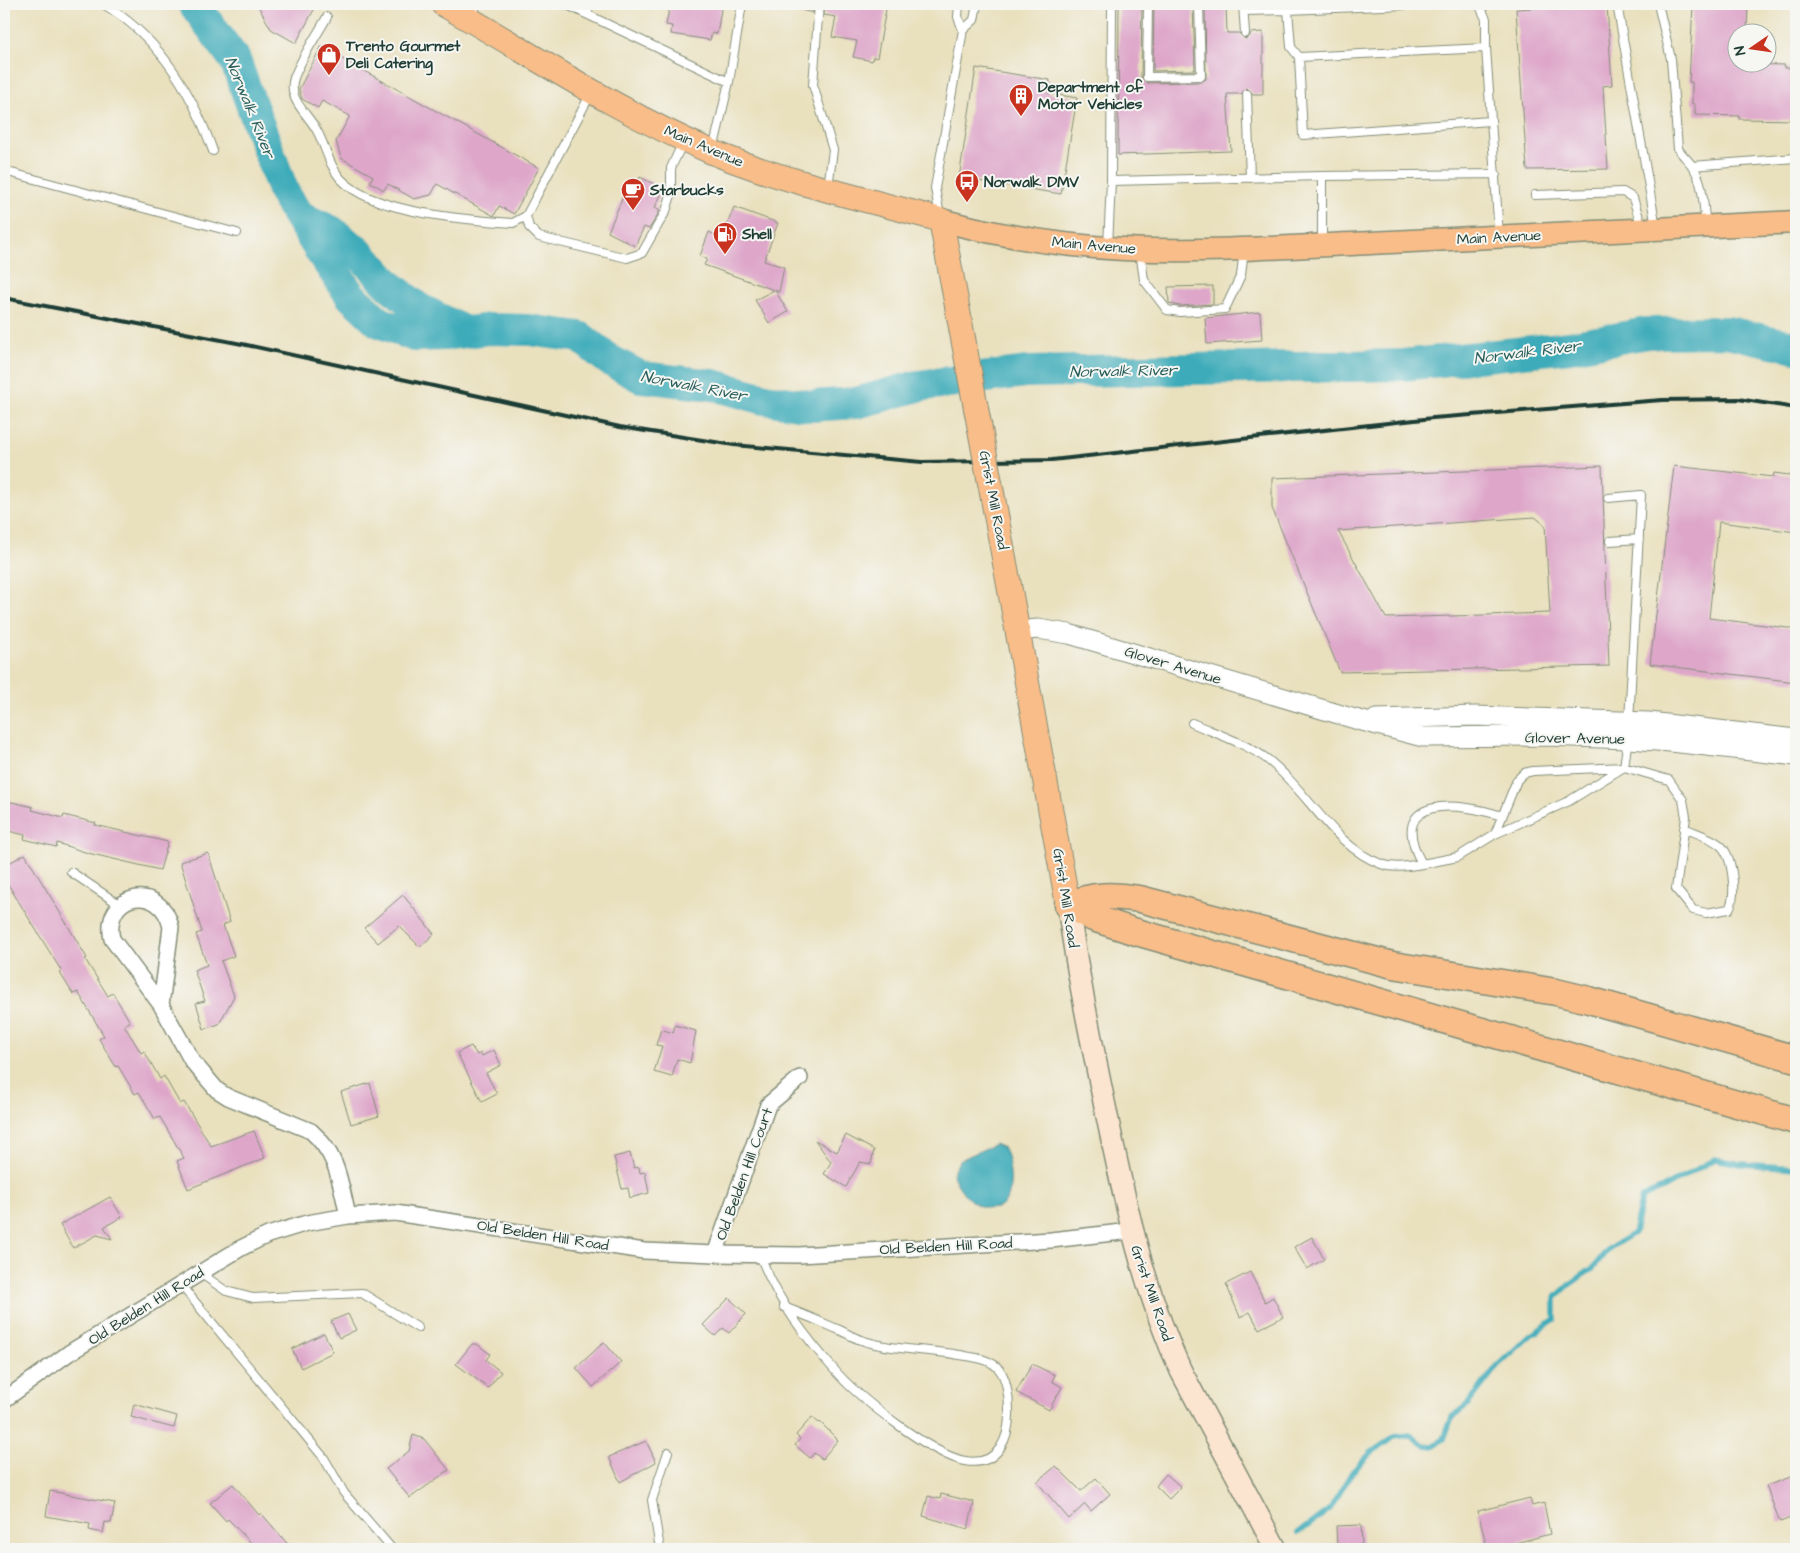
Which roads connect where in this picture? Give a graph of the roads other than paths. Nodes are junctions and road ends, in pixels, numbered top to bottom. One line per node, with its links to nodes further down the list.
1 (103, 4): 30 (lane)
2 (443, 4): 18 (highway, Main Avenue)
3 (565, 4): 19 (lane)
4 (590, 4): 19 (lane)
5 (742, 4): 25 (lane)
6 (819, 4): 39 (lane)
7 (959, 4): 21 (lane)
8 (977, 4): 21 (lane)
9 (1112, 4): 38 (lane)
10 (1148, 4): 11 (lane)
11 (1199, 4)
12 (1428, 4): 17 (lane)
13 (1479, 4): 23 (lane)
14 (1617, 4): 45 (lane)
15 (1658, 4): 33 (lane)
16 (1244, 7): 17 (lane); 22 (lane)
17 (1288, 10): 24 (lane)
18 (474, 12): 26 (highway, Main Avenue)
19 (587, 14): 25 (lane)
20 (326, 18): 41 (lane)
21 (963, 30): 42 (lane)
22 (1245, 33)
23 (1486, 48): 24 (lane); 28 (lane)
24 (1299, 57): 28 (lane)
25 (728, 82): 31 (lane)
26 (592, 91): 29 (highway, Main Avenue); 41 (lane)
27 (1247, 94): 37 (lane)
28 (1490, 121): 35 (lane)
29 (684, 139): 31 (highway, Main Avenue); 41 (lane)
30 (213, 151)
31 (712, 152): 39 (highway, Main Avenue)
32 (1796, 158): 33 (lane)
33 (1692, 166): 44 (lane)
34 (4, 171): 46 (lane)
35 (1496, 174): 36 (lane); 47 (lane)
36 (1322, 176): 37 (lane); 48 (lane)
37 (1250, 178): 38 (lane)
38 (1111, 180): 49 (lane)
39 (828, 189): 42 (highway, Main Avenue)
40 (1535, 195): 45 (lane)
41 (526, 216)
42 (941, 220): 49 (main road, Main Avenue); 55 (highway, Grist Mill Road, bridge)
43 (1796, 222): 44 (main road, Main Avenue)
44 (1706, 227): 45 (main road, Main Avenue)
45 (1649, 229): 47 (main road, Main Avenue)
46 (237, 233)
47 (1500, 236): 48 (main road, Main Avenue)
48 (1322, 245): 50 (main road, Main Avenue)
49 (1108, 248): 51 (main road, Main Avenue)
50 (1244, 248): 51 (main road, Main Avenue); 51 (lane)
51 (1140, 249)
52 (1608, 498): 53 (lane)
53 (1639, 539): 54 (lane); 57 (lane)
54 (1610, 542)
55 (1018, 631): 57 (street, Glover Avenue); 67 (highway, Grist Mill Road)
56 (1192, 723): 64 (lane)
57 (1628, 730): 58 (street, Glover Avenue); 59 (street, Glover Avenue); 60 (lane)
58 (1796, 739)
59 (1796, 756)
60 (1624, 767): 61 (lane); 62 (lane); 63 (lane)
61 (1502, 816): 63 (lane); 64 (lane)
62 (1684, 828): 62 (lane)
63 (1495, 834): 64 (lane)
64 (1422, 864)
65 (71, 872): 66 (lane)
66 (120, 905): 68 (street); 68 (street)
67 (1068, 905): 69 (highway); 71 (highway); 73 (main road, Grist Mill Road)
68 (161, 1005): 72 (street)
69 (1796, 1058)
70 (800, 1078): 74 (street, Old Belden Hill Court)
71 (1796, 1121)
72 (348, 1216): 74 (street, Old Belden Hill Road); 76 (street, Old Belden Hill Road)
73 (1131, 1231): 75 (street, Old Belden Hill Road); 84 (main road, Grist Mill Road)
74 (715, 1254): 75 (street, Old Belden Hill Road)
75 (760, 1255): 78 (lane)
76 (200, 1273): 77 (street, Old Belden Hill Road); 79 (lane)
77 (181, 1285): 80 (street, Old Belden Hill Road); 82 (lane)
78 (784, 1307): 78 (lane)
79 (418, 1328)
80 (4, 1400)
81 (668, 1452): 83 (lane)
82 (392, 1549)
83 (660, 1549)
84 (1276, 1549)

